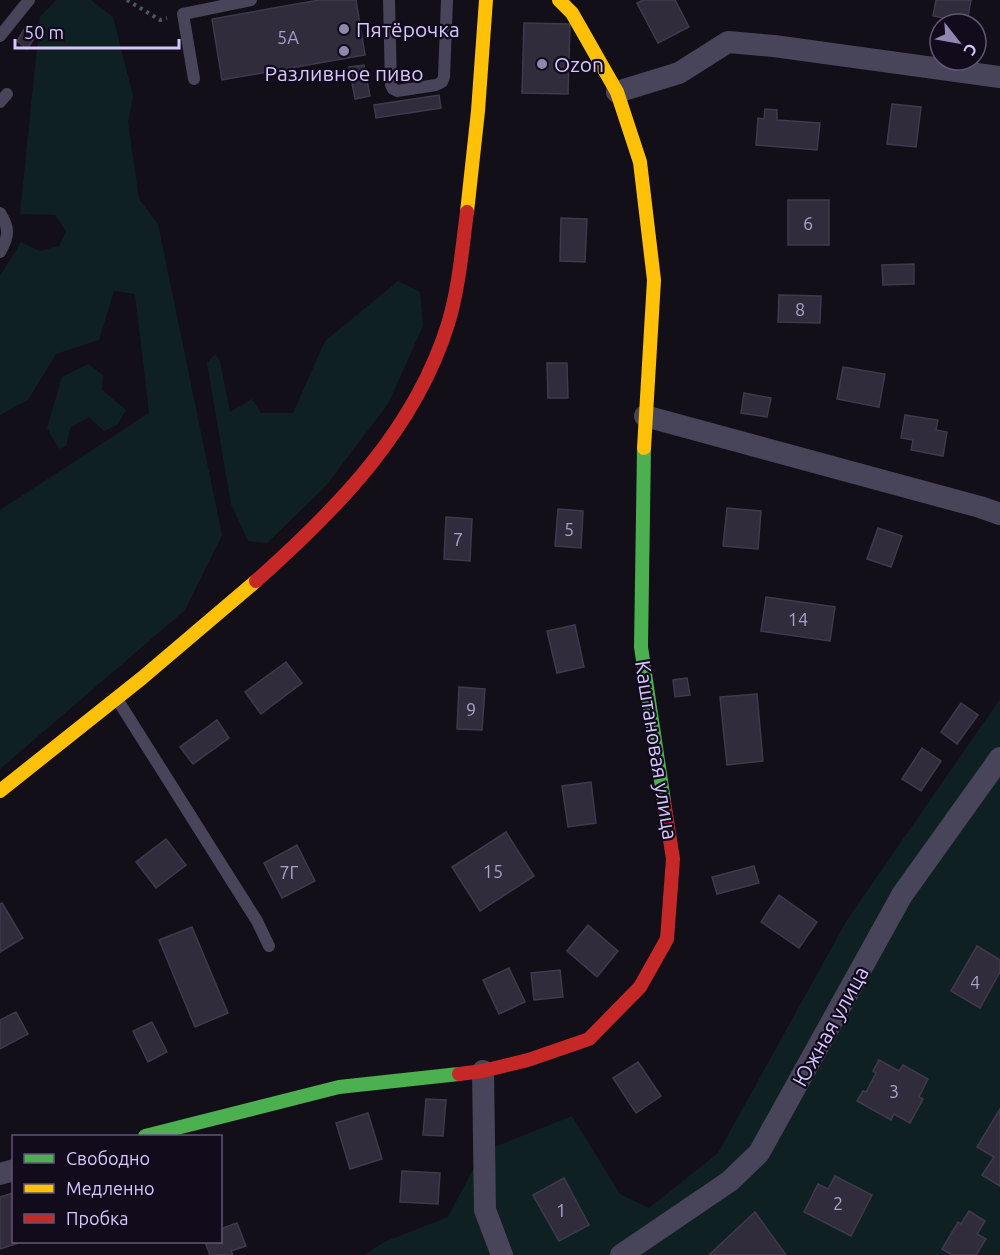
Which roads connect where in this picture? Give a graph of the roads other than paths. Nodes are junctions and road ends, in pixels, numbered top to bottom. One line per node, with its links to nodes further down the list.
1 (29, 0): 7 (lane)
2 (251, 0): 9 (lane)
3 (389, 0): 4 (lane)
4 (447, 0)
5 (486, 0): 15 (street)
6 (560, 0): 10 (street, Каштановая улица)
7 (0, 36)
8 (1000, 77): 10 (street)
9 (194, 79)
10 (617, 92): 13 (street, Каштановая улица)
11 (0, 213): 12 (lane)
12 (0, 252)
13 (645, 416): 14 (street); 19 (street, Каштановая улица)
14 (1000, 514)
15 (117, 699): 17 (street); 18 (lane)
16 (1000, 758): 22 (street, Южная улица)
17 (0, 791)
18 (269, 946)
19 (483, 1071): 20 (street, Каштановая улица); 21 (street)
20 (153, 1135)
21 (502, 1255)
22 (621, 1255)

